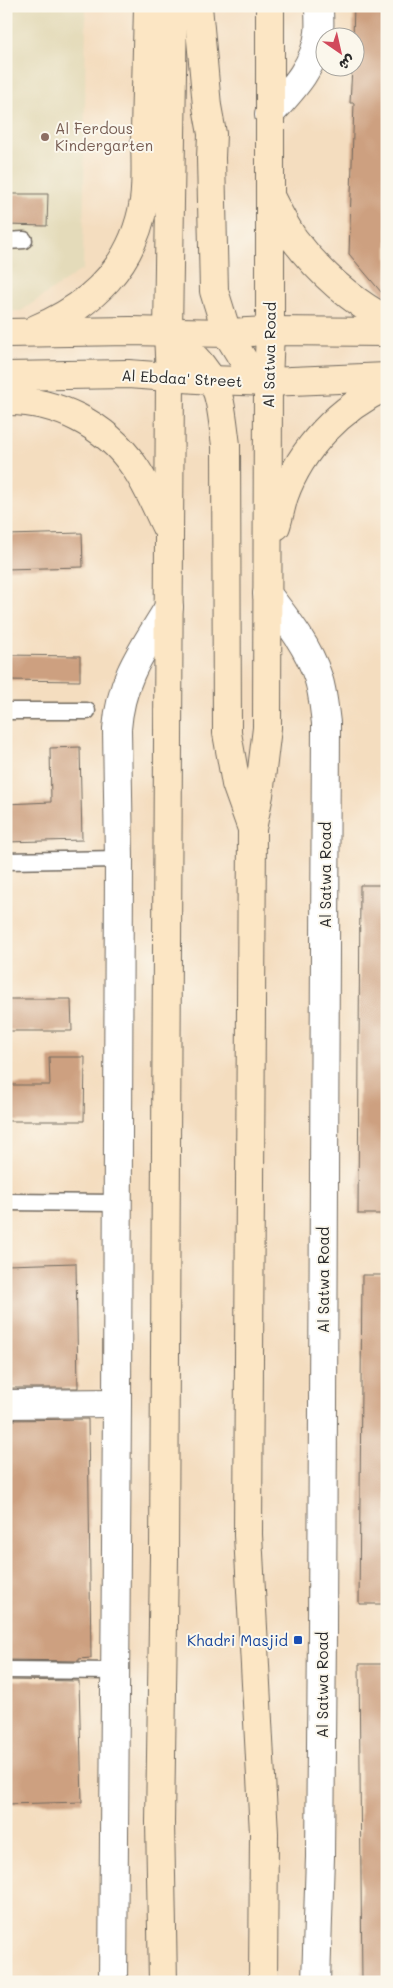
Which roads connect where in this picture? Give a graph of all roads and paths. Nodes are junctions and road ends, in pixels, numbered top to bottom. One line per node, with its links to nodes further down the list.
1 (148, 6): 14 (main road)
2 (173, 6): 12 (main road)
3 (198, 6): 15 (main road)
4 (270, 6): 6 (main road, Al Satwa Road)
5 (319, 6): 6 (street)
6 (269, 115): 7 (main road, Al Satwa Road)
7 (270, 196): 10 (main road); 11 (main road, Al Satwa Road)
8 (6, 240): 9 (lane)
9 (24, 240)
10 (387, 320)
11 (270, 331): 13 (main road); 15 (main road); 20 (main road, Al Satwa Road)
12 (168, 332): 14 (main road); 15 (main road); 18 (main road); 19 (main road)
13 (387, 332)
14 (17, 333)
15 (228, 333): 20 (main road)
16 (6, 376): 18 (main road, Al Ebdaa' Street)
17 (387, 377): 20 (main road, Al Ebdaa' Street)
18 (170, 378): 19 (main road, Al Ebdaa' Street); 23 (main road)
19 (211, 380): 20 (main road, Al Ebdaa' Street); 29 (main road)
20 (268, 382): 24 (main road, Al Satwa Road)
21 (387, 386): 24 (main road)
22 (6, 400): 23 (main road)
23 (169, 536): 26 (main road)
24 (268, 567): 25 (main road, Al Satwa Road)
25 (267, 594): 29 (main road, Al Satwa Road); 41 (street, Al Satwa Road)
26 (169, 607): 30 (street); 39 (main road)
27 (87, 711): 28 (lane)
28 (6, 712)
29 (252, 829): 40 (main road, Al Satwa Road)
30 (119, 859): 31 (lane); 33 (street)
31 (6, 861)
32 (6, 1202): 33 (lane)
33 (118, 1203): 34 (street)
34 (117, 1403): 35 (street); 37 (street)
35 (6, 1404)
36 (6, 1670): 37 (lane)
37 (115, 1671): 38 (street)
38 (113, 1982)
39 (163, 1982)
40 (263, 1982)
41 (316, 1982)

